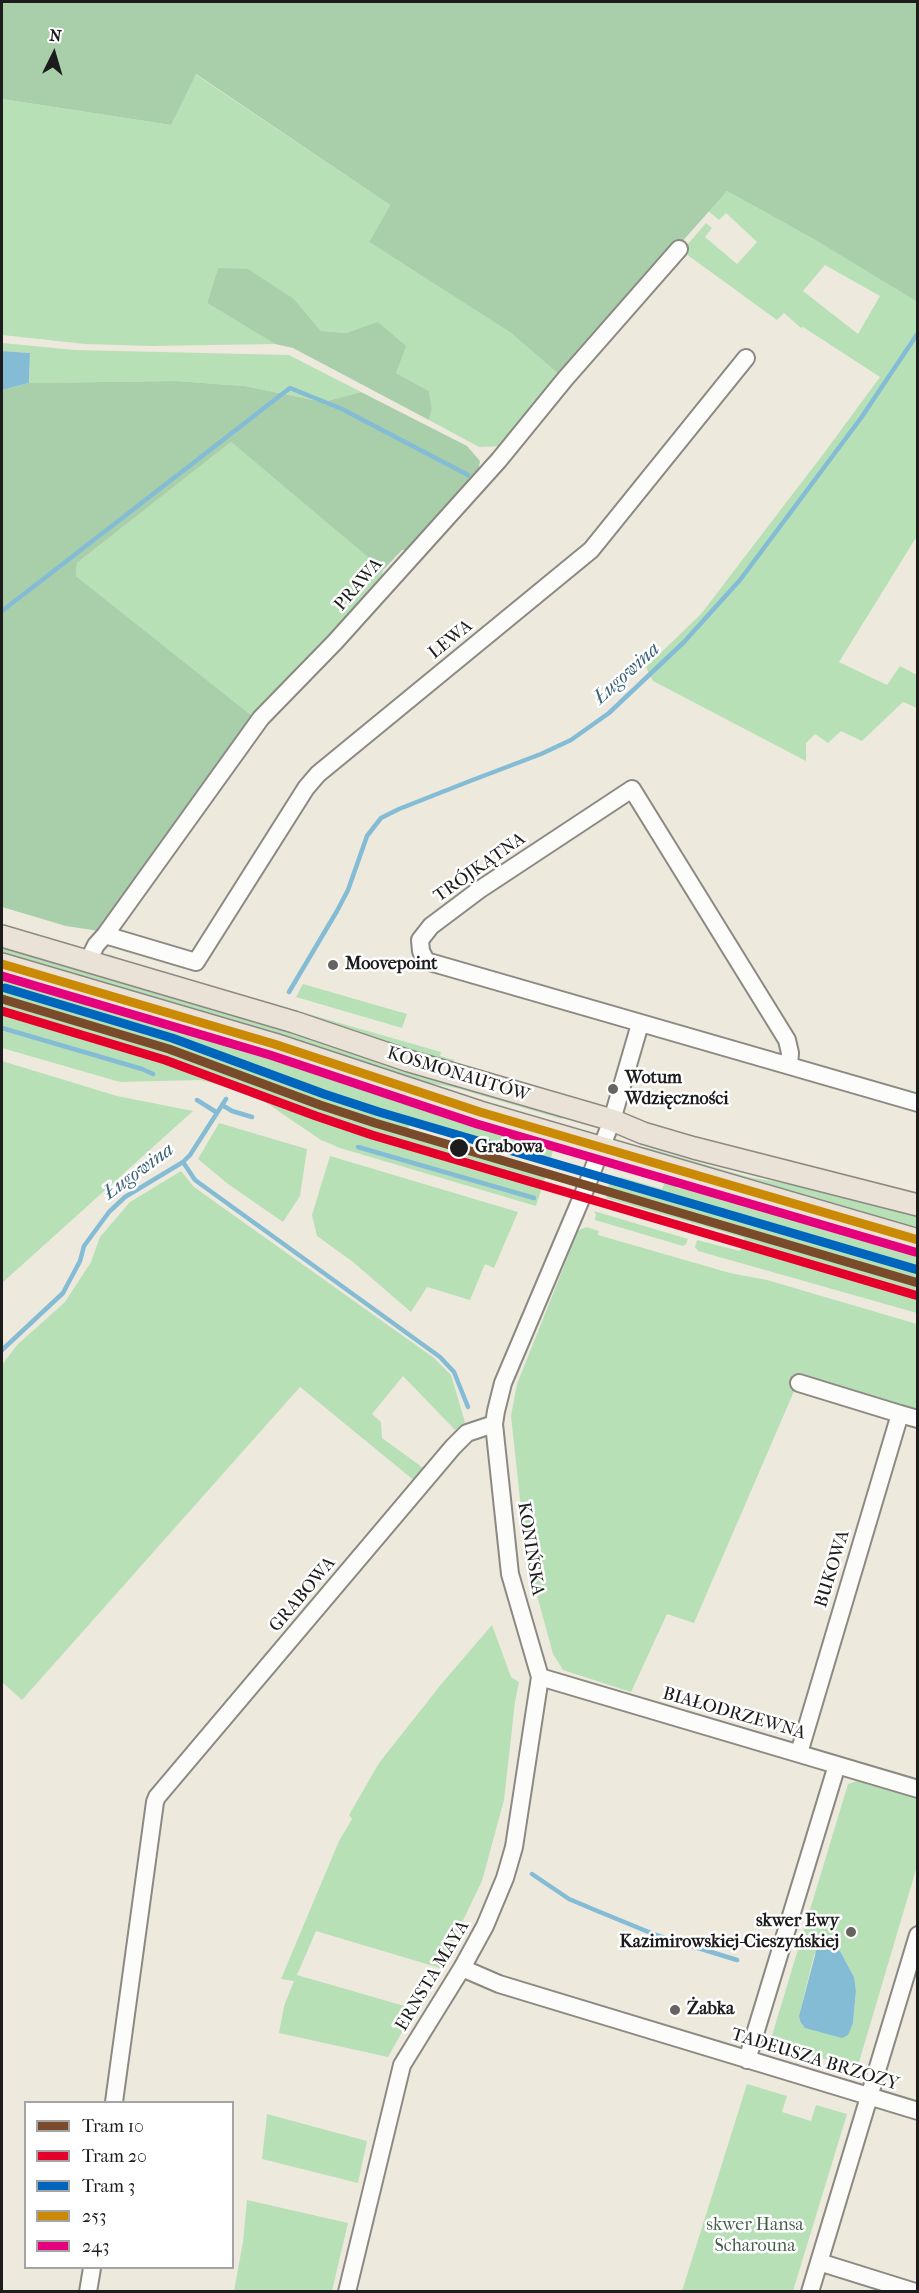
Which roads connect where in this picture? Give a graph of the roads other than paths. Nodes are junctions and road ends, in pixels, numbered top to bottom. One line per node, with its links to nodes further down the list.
1 (679, 249): 3 (street, PRAWA)
2 (746, 358): 3 (street, LEWA)
3 (105, 935): 5 (street, PRAWA)
4 (2, 936): 5 (main road, KOSMONAUTÓW)
5 (88, 962): 10 (main road, KOSMONAUTÓW)
6 (2, 964): 11 (main road, KOSMONAUTÓW)
7 (640, 1024): 8 (street, TRÓJKĄTNA); 8 (street, TRÓJKĄTNA); 10 (street)
8 (789, 1065): 9 (street, TRÓJKĄTNA)
9 (918, 1103)
10 (612, 1120): 11 (street); 12 (main road, KOSMONAUTÓW)
11 (601, 1147): 13 (main road, KOSMONAUTÓW); 17 (street)
12 (918, 1205)
13 (918, 1240)
14 (798, 1383): 15 (street)
15 (900, 1414): 16 (street); 19 (street, BUKOWA)
16 (918, 1419)
17 (495, 1424): 18 (street, KONIŃSKA); 26 (street, GRABOWA)
18 (540, 1677): 19 (street, BIAŁODRZEWNA); 23 (street, ERNSTA MAYA)
19 (799, 1753): 20 (street, BIAŁODRZEWNA)
20 (837, 1765): 21 (street, BIAŁODRZEWNA); 24 (street)
21 (918, 1789)
22 (917, 1937): 25 (street)
23 (462, 1968): 24 (street, TADEUSZA BRZOZY); 31 (street, ERNSTA MAYA)
24 (747, 2060): 25 (street, TADEUSZA BRZOZY)
25 (869, 2096): 27 (street, TADEUSZA BRZOZY); 28 (street)
26 (114, 2101)
27 (918, 2111)
28 (819, 2262): 32 (street); 33 (street)
29 (92, 2269): 30 (street)
30 (88, 2292)
31 (347, 2292)
32 (810, 2292)
33 (915, 2292)

